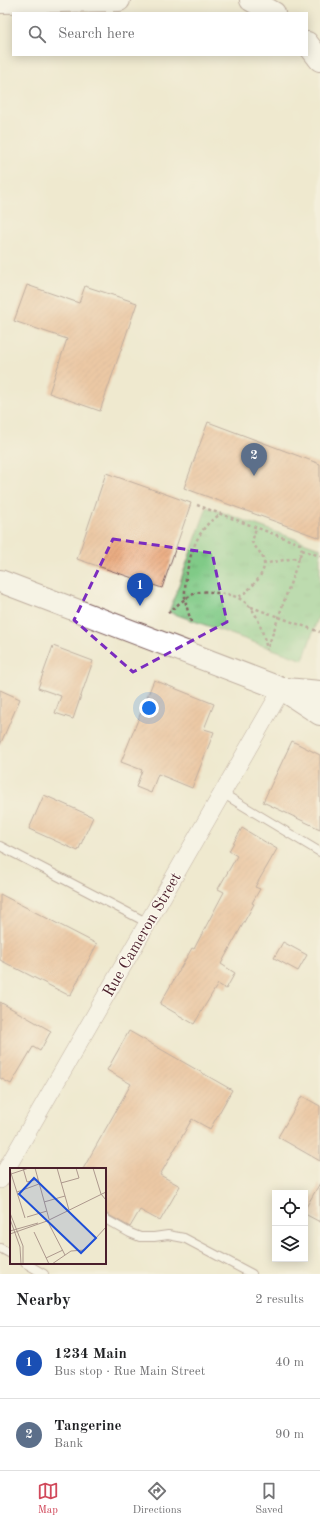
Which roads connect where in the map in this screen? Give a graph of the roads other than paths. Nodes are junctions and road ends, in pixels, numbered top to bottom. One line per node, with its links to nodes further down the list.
1 (119, 0): 3 (main road)
2 (251, 0): 4 (main road)
3 (0, 2)
4 (272, 12)
5 (308, 44): 6 (main road)
6 (320, 60)
7 (0, 581): 8 (main road)
8 (282, 689): 9 (main road); 10 (main road); 11 (street, Rue Cameron Street)
9 (320, 692)
10 (320, 714)
11 (222, 793): 13 (lane); 14 (street, Rue Cameron Street)
12 (0, 846): 14 (lane)
13 (320, 852)
14 (148, 923): 15 (street, Rue Cameron Street)
15 (0, 1180)
16 (106, 1220): 21 (lane)
17 (0, 1248): 18 (lane)
18 (10, 1253)
19 (27, 1264): 20 (lane)
20 (44, 1274)
21 (252, 1274)

